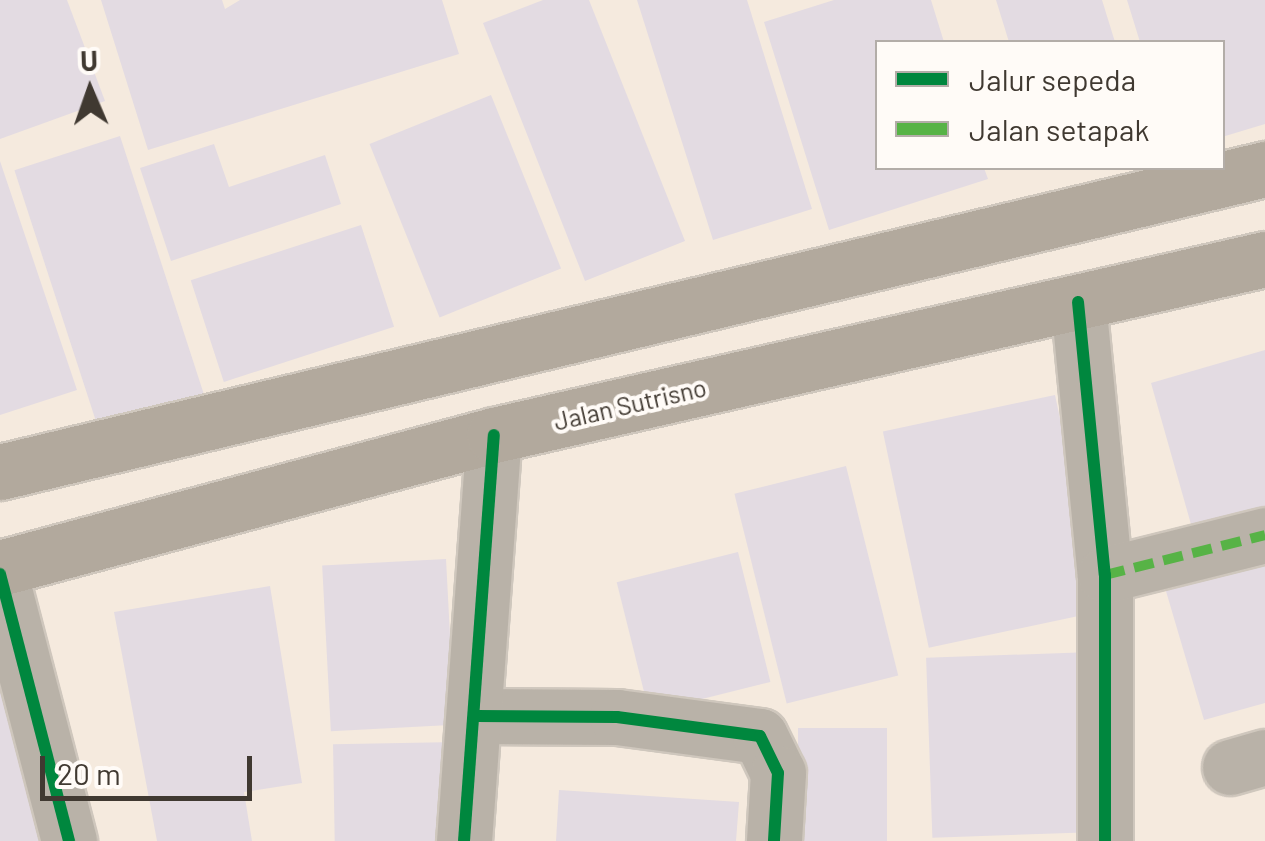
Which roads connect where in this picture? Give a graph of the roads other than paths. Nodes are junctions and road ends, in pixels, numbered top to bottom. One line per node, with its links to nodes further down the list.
1 (1265, 168): 5 (main road)
2 (1265, 259): 3 (main road, Jalan Sutrisno)
3 (1078, 302): 4 (main road, Jalan Sutrisno); 8 (street)
4 (494, 436): 7 (main road, Jalan Sutrisno); 9 (street)
5 (0, 472)
6 (1265, 535): 8 (street)
7 (0, 571): 10 (street)
8 (1105, 575): 13 (street)
9 (477, 716): 11 (street); 12 (street)
10 (69, 841)
11 (464, 841)
12 (774, 841)
13 (1105, 841)

